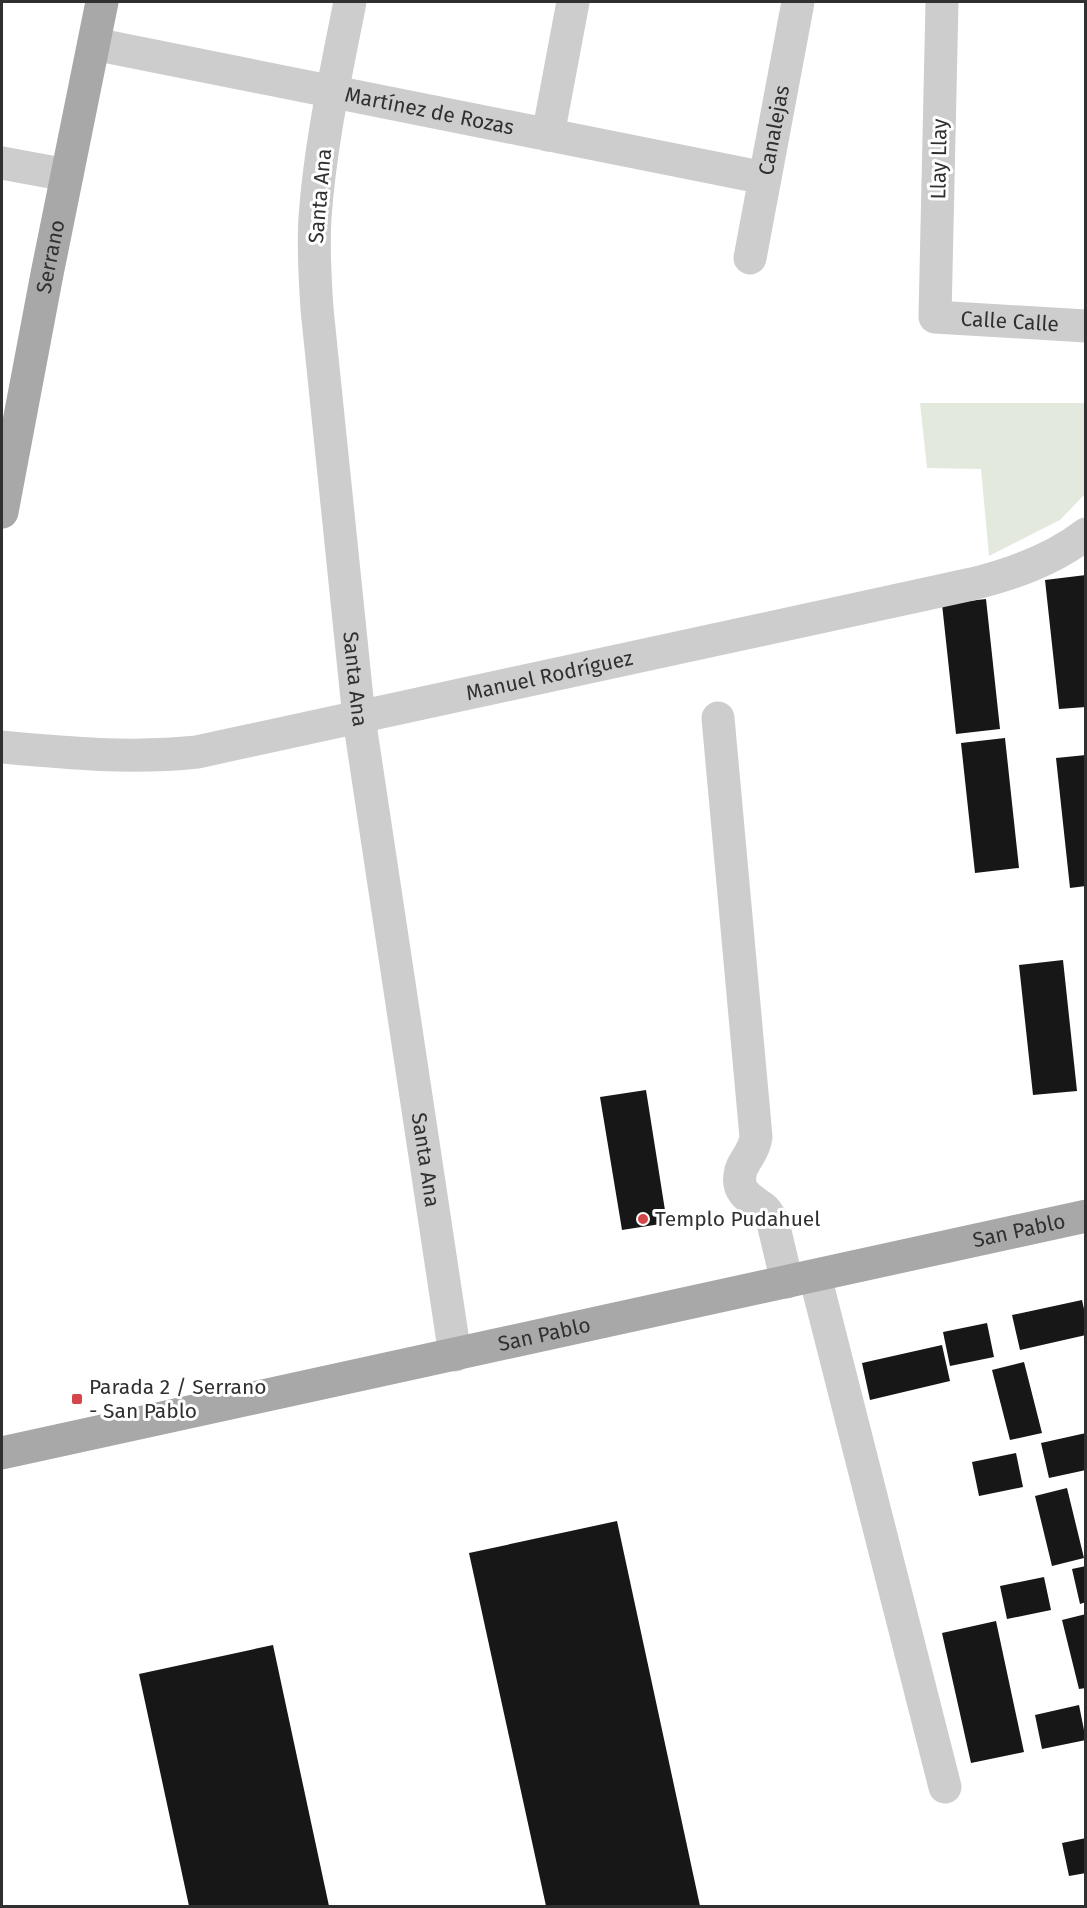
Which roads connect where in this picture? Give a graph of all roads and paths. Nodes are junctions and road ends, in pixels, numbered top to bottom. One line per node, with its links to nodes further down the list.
1 (102, 2): 6 (main road, Serrano)
2 (350, 2): 7 (street, Santa Ana)
3 (573, 2): 8 (street)
4 (798, 2): 11 (street, Canalejas)
5 (942, 2): 13 (street, Llay Llay)
6 (94, 44): 7 (street, Martínez de Rozas); 10 (main road, Serrano)
7 (333, 92): 8 (street, Martínez de Rozas); 18 (street, Santa Ana)
8 (548, 135): 11 (street, Martínez de Rozas)
9 (2, 163): 10 (street)
10 (67, 176): 15 (main road, Serrano)
11 (765, 178): 12 (street, Canalejas)
12 (750, 258)
13 (935, 317): 14 (street, Calle Calle)
14 (1086, 326)
15 (5, 477): 16 (main road, Serrano)
16 (2, 512)
17 (1086, 534): 18 (street, Manuel Rodríguez)
18 (359, 718): 20 (street, Manuel Rodríguez); 23 (street, Santa Ana)
19 (718, 718): 22 (street)
20 (2, 747)
21 (1086, 1216): 22 (main road, San Pablo)
22 (801, 1279): 23 (main road, San Pablo); 25 (street)
23 (455, 1355): 24 (main road, San Pablo)
24 (2, 1453)
25 (945, 1787)

